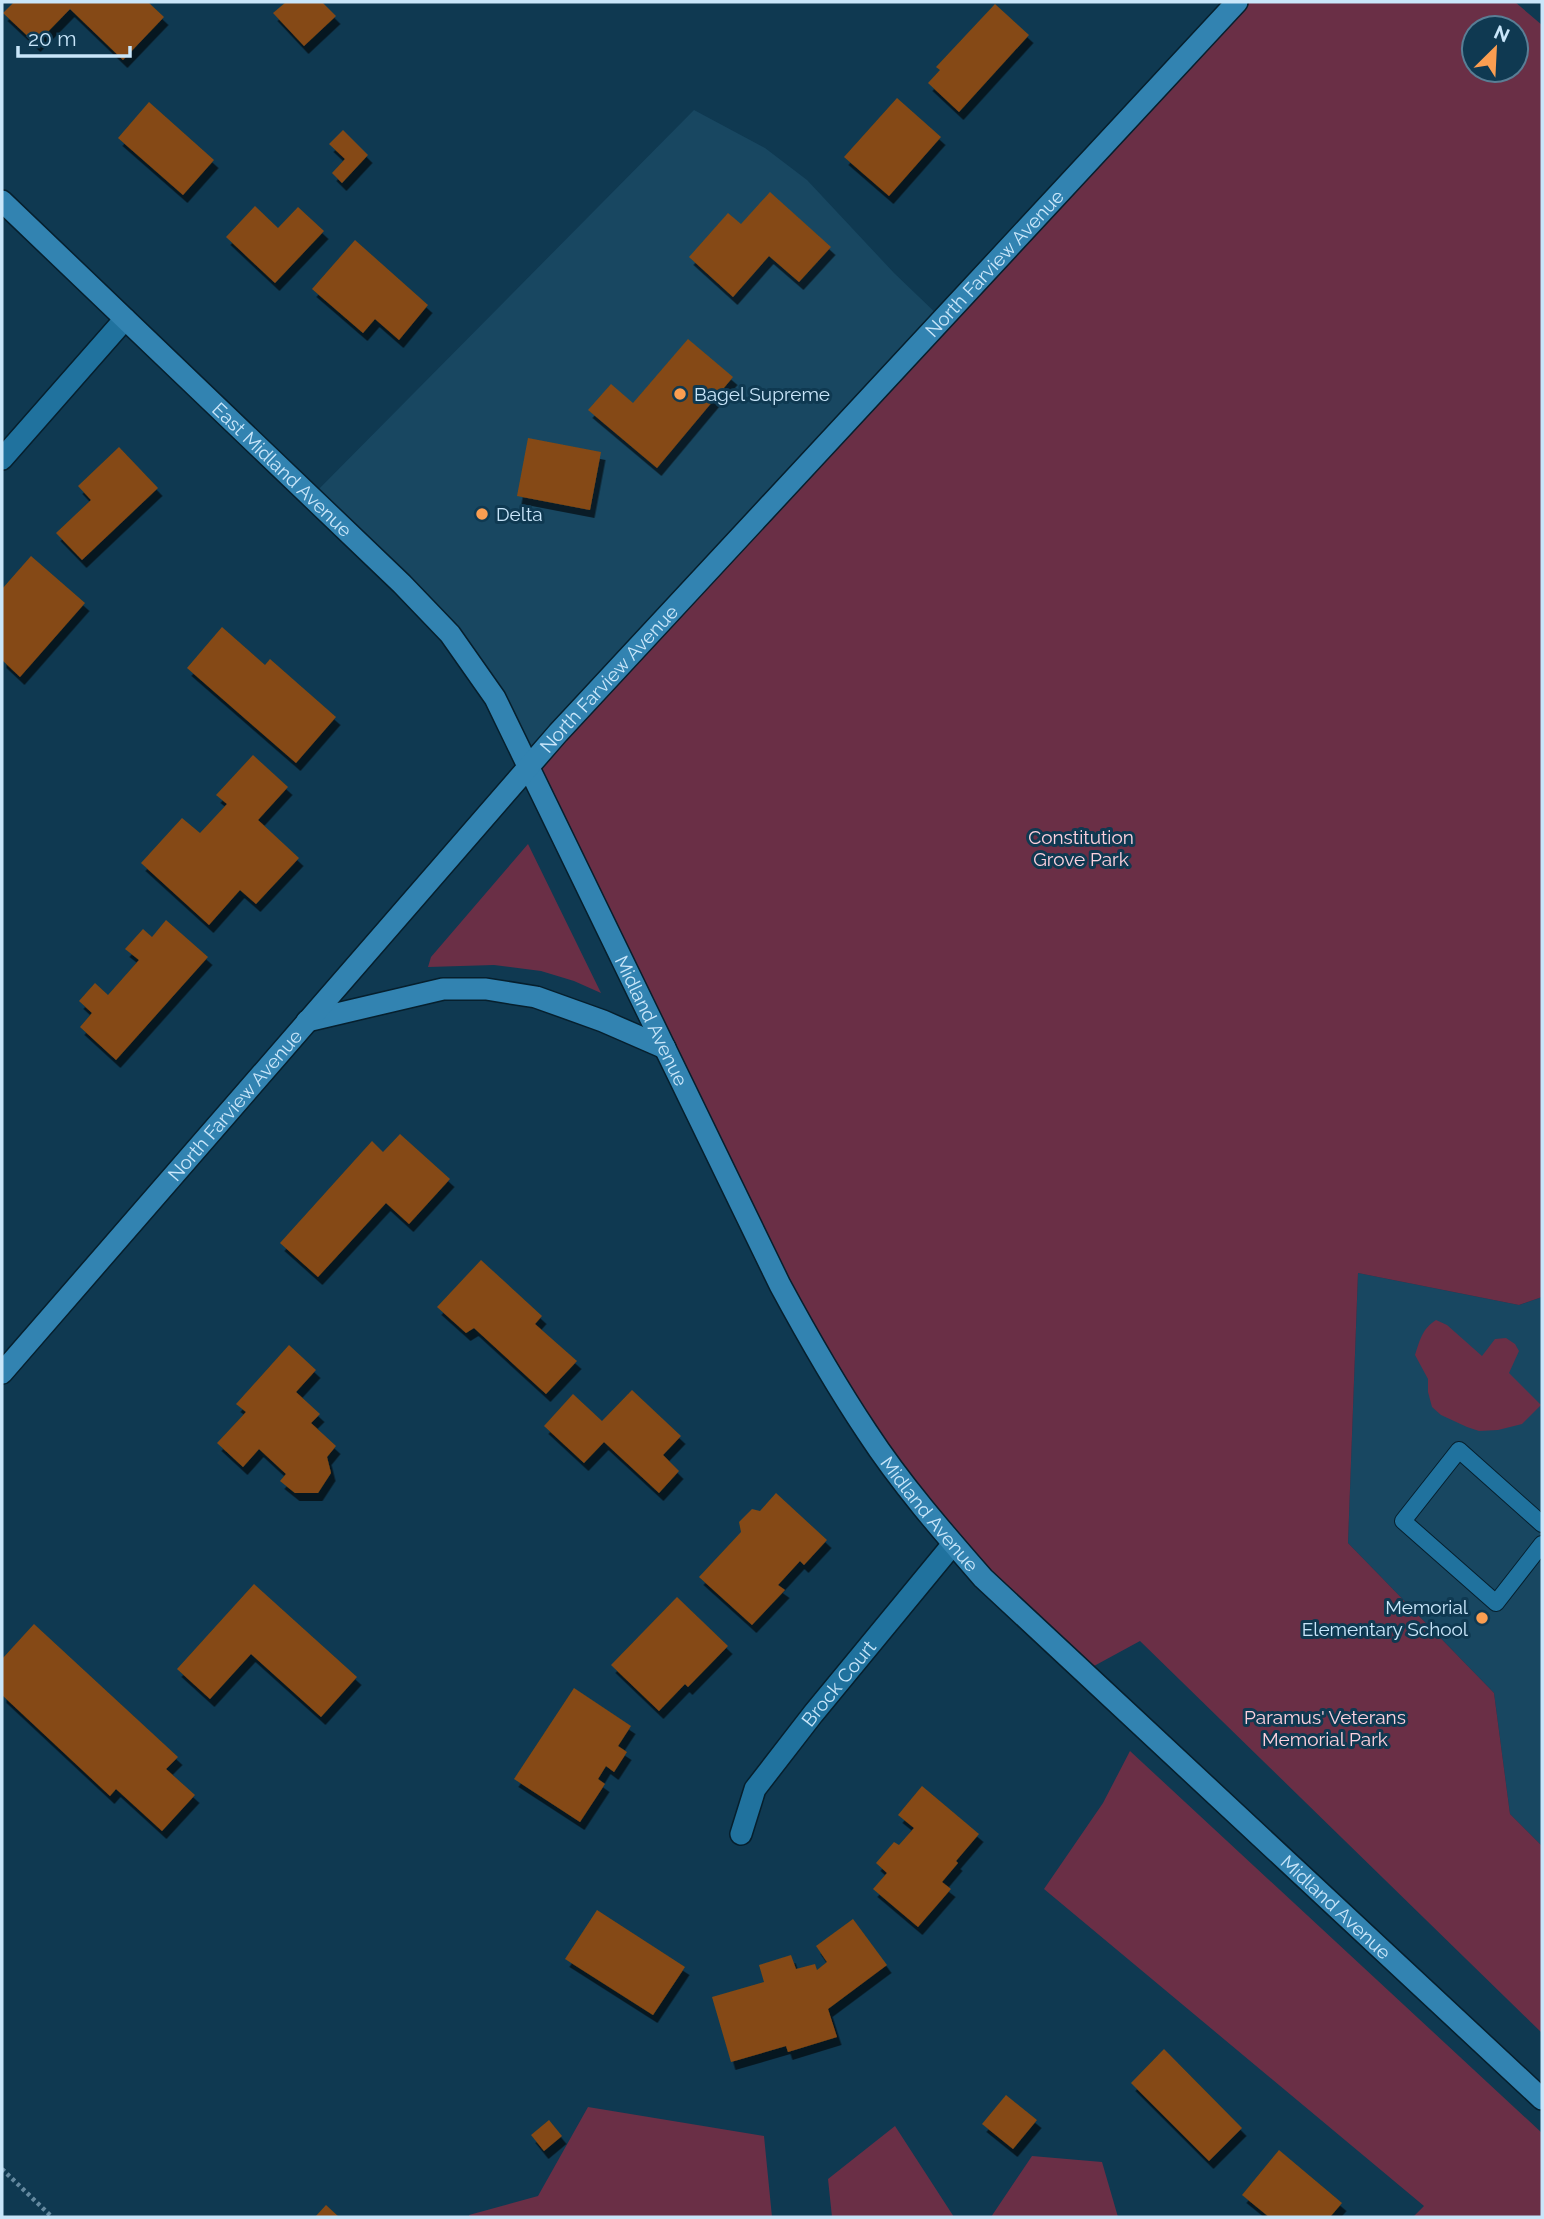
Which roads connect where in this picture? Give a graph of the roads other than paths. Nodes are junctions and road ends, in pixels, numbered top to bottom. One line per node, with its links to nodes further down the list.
1 (1237, 2): 5 (street, North Farview Avenue)
2 (2, 201): 3 (street, East Midland Avenue)
3 (125, 319): 4 (street); 5 (street, East Midland Avenue)
4 (2, 459)
5 (528, 767): 6 (street, North Farview Avenue); 7 (street, Midland Avenue)
6 (307, 1021): 7 (street); 8 (street, North Farview Avenue)
7 (665, 1048): 10 (street, Midland Avenue)
8 (2, 1373)
9 (1542, 1524): 11 (lane)
10 (953, 1544): 12 (street, Brock Court); 13 (street, Midland Avenue)
11 (1542, 1544)
12 (741, 1834)
13 (1542, 2099)

